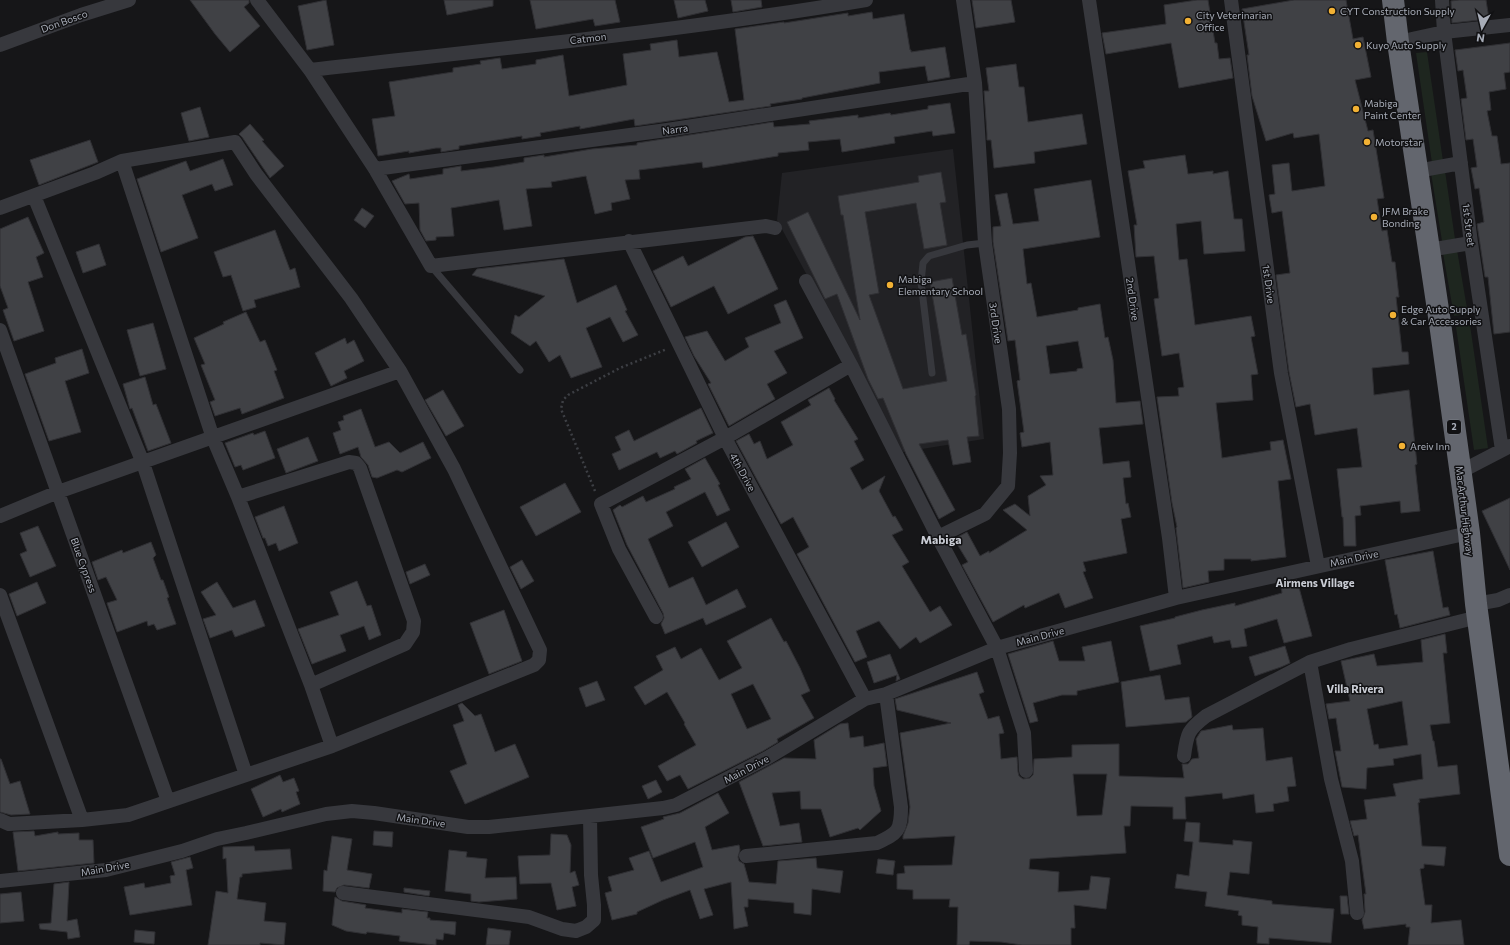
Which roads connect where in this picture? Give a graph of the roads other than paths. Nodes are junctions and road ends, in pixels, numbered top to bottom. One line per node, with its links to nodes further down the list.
1 (129, 0): 12 (street, Don Bosco)
2 (257, 0): 13 (street)
3 (866, 0): 13 (street, Catmon)
4 (963, 0): 14 (street, 3rd Drive)
5 (1089, 0): 46 (street, 2nd Drive)
6 (1231, 0): 43 (street, 1st Drive)
7 (1393, 0): 11 (highway, MacArthur Highway / 2)
8 (1442, 0): 10 (street, 1st Street)
9 (1510, 25): 10 (street)
10 (1444, 32): 11 (street); 16 (street, 1st Street)
11 (1398, 42): 18 (highway, MacArthur Highway / 2)
12 (0, 45)
13 (310, 70): 17 (street)
14 (975, 82): 17 (street, Narra); 23 (street, 3rd Drive)
15 (122, 161): 19 (street); 31 (street); 33 (street)
16 (1461, 163): 18 (street); 24 (street, 1st Street)
17 (375, 169): 26 (street)
18 (1417, 171): 25 (highway, MacArthur Highway / 2)
19 (34, 196): 20 (street); 36 (street)
20 (0, 208)
21 (775, 228): 22 (street)
22 (629, 241): 26 (street); 34 (street, 4th Drive)
23 (984, 243): 32 (lane); 42 (street, 3rd Drive)
24 (1471, 243): 25 (street); 35 (street, 1st Street)
25 (1429, 250): 37 (highway, MacArthur Highway / 2)
26 (431, 266): 30 (lane)
27 (806, 281): 29 (street)
28 (0, 330): 38 (street, Blue Cypress)
29 (851, 365): 34 (street); 42 (street)
30 (520, 370)
31 (400, 371): 33 (street); 54 (street)
32 (932, 373)
33 (213, 438): 36 (street); 39 (street)
34 (725, 438): 48 (street); 53 (street, 4th Drive)
35 (1506, 448): 37 (street)
36 (143, 462): 38 (street); 57 (street)
37 (1460, 472): 41 (highway, MacArthur Highway / 2)
38 (58, 492): 40 (street); 58 (street, Blue Cypress)
39 (238, 496): 51 (street); 51 (street)
40 (0, 516)
41 (1469, 533): 43 (street, Main Drive); 47 (highway, MacArthur Highway / 2)
42 (938, 537): 49 (street)
43 (1318, 566): 46 (street, Main Drive)
44 (0, 595): 61 (street)
45 (1510, 595): 47 (street)
46 (1176, 598): 49 (street, Main Drive)
47 (1477, 611): 50 (street); 62 (highway, MacArthur Highway / 2)
48 (656, 617)
49 (997, 648): 52 (street, Main Drive); 56 (street)
50 (1310, 662): 55 (street); 66 (street)
51 (311, 685): 54 (street)
52 (886, 694): 53 (street, Main Drive); 63 (street)
53 (865, 699): 59 (street, Main Drive)
54 (332, 746): 57 (street)
55 (1184, 756)
56 (1026, 771)
57 (246, 775): 58 (street)
58 (168, 801): 61 (street)
59 (590, 816): 64 (street, Main Drive); 65 (street)
60 (0, 820): 61 (street)
61 (82, 820)
62 (1510, 855)
63 (746, 856)
64 (0, 881)
65 (343, 893)
66 (1357, 914)

